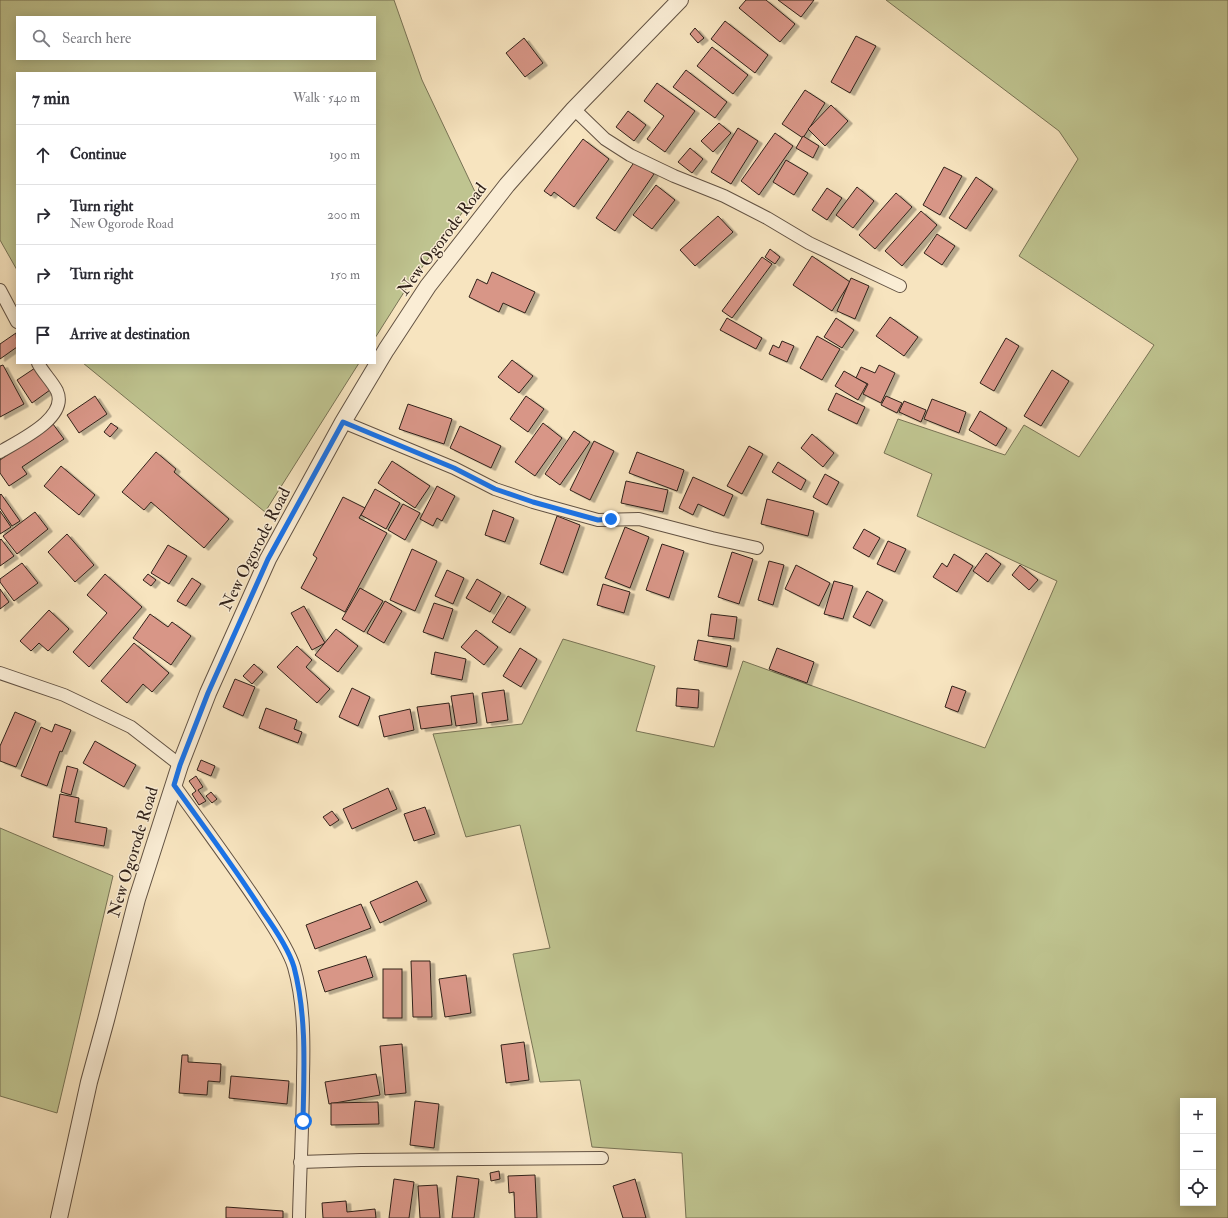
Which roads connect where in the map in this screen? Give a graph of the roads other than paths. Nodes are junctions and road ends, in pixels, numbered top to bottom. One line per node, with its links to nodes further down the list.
1 (680, 0): 2 (street, New Ogorode Road)
2 (574, 109): 3 (street); 7 (street, New Ogorode Road)
3 (900, 286)
4 (0, 290): 5 (street)
5 (16, 320)
6 (39, 364): 8 (street)
7 (343, 422): 9 (street); 11 (street, New Ogorode Road)
8 (0, 452)
9 (757, 548)
10 (0, 673): 11 (street)
11 (180, 765): 12 (street, New Ogorode Road)
12 (174, 785): 14 (street); 15 (street, New Ogorode Road)
13 (602, 1158): 14 (street)
14 (300, 1162): 16 (street)
15 (59, 1218)
16 (299, 1218)

